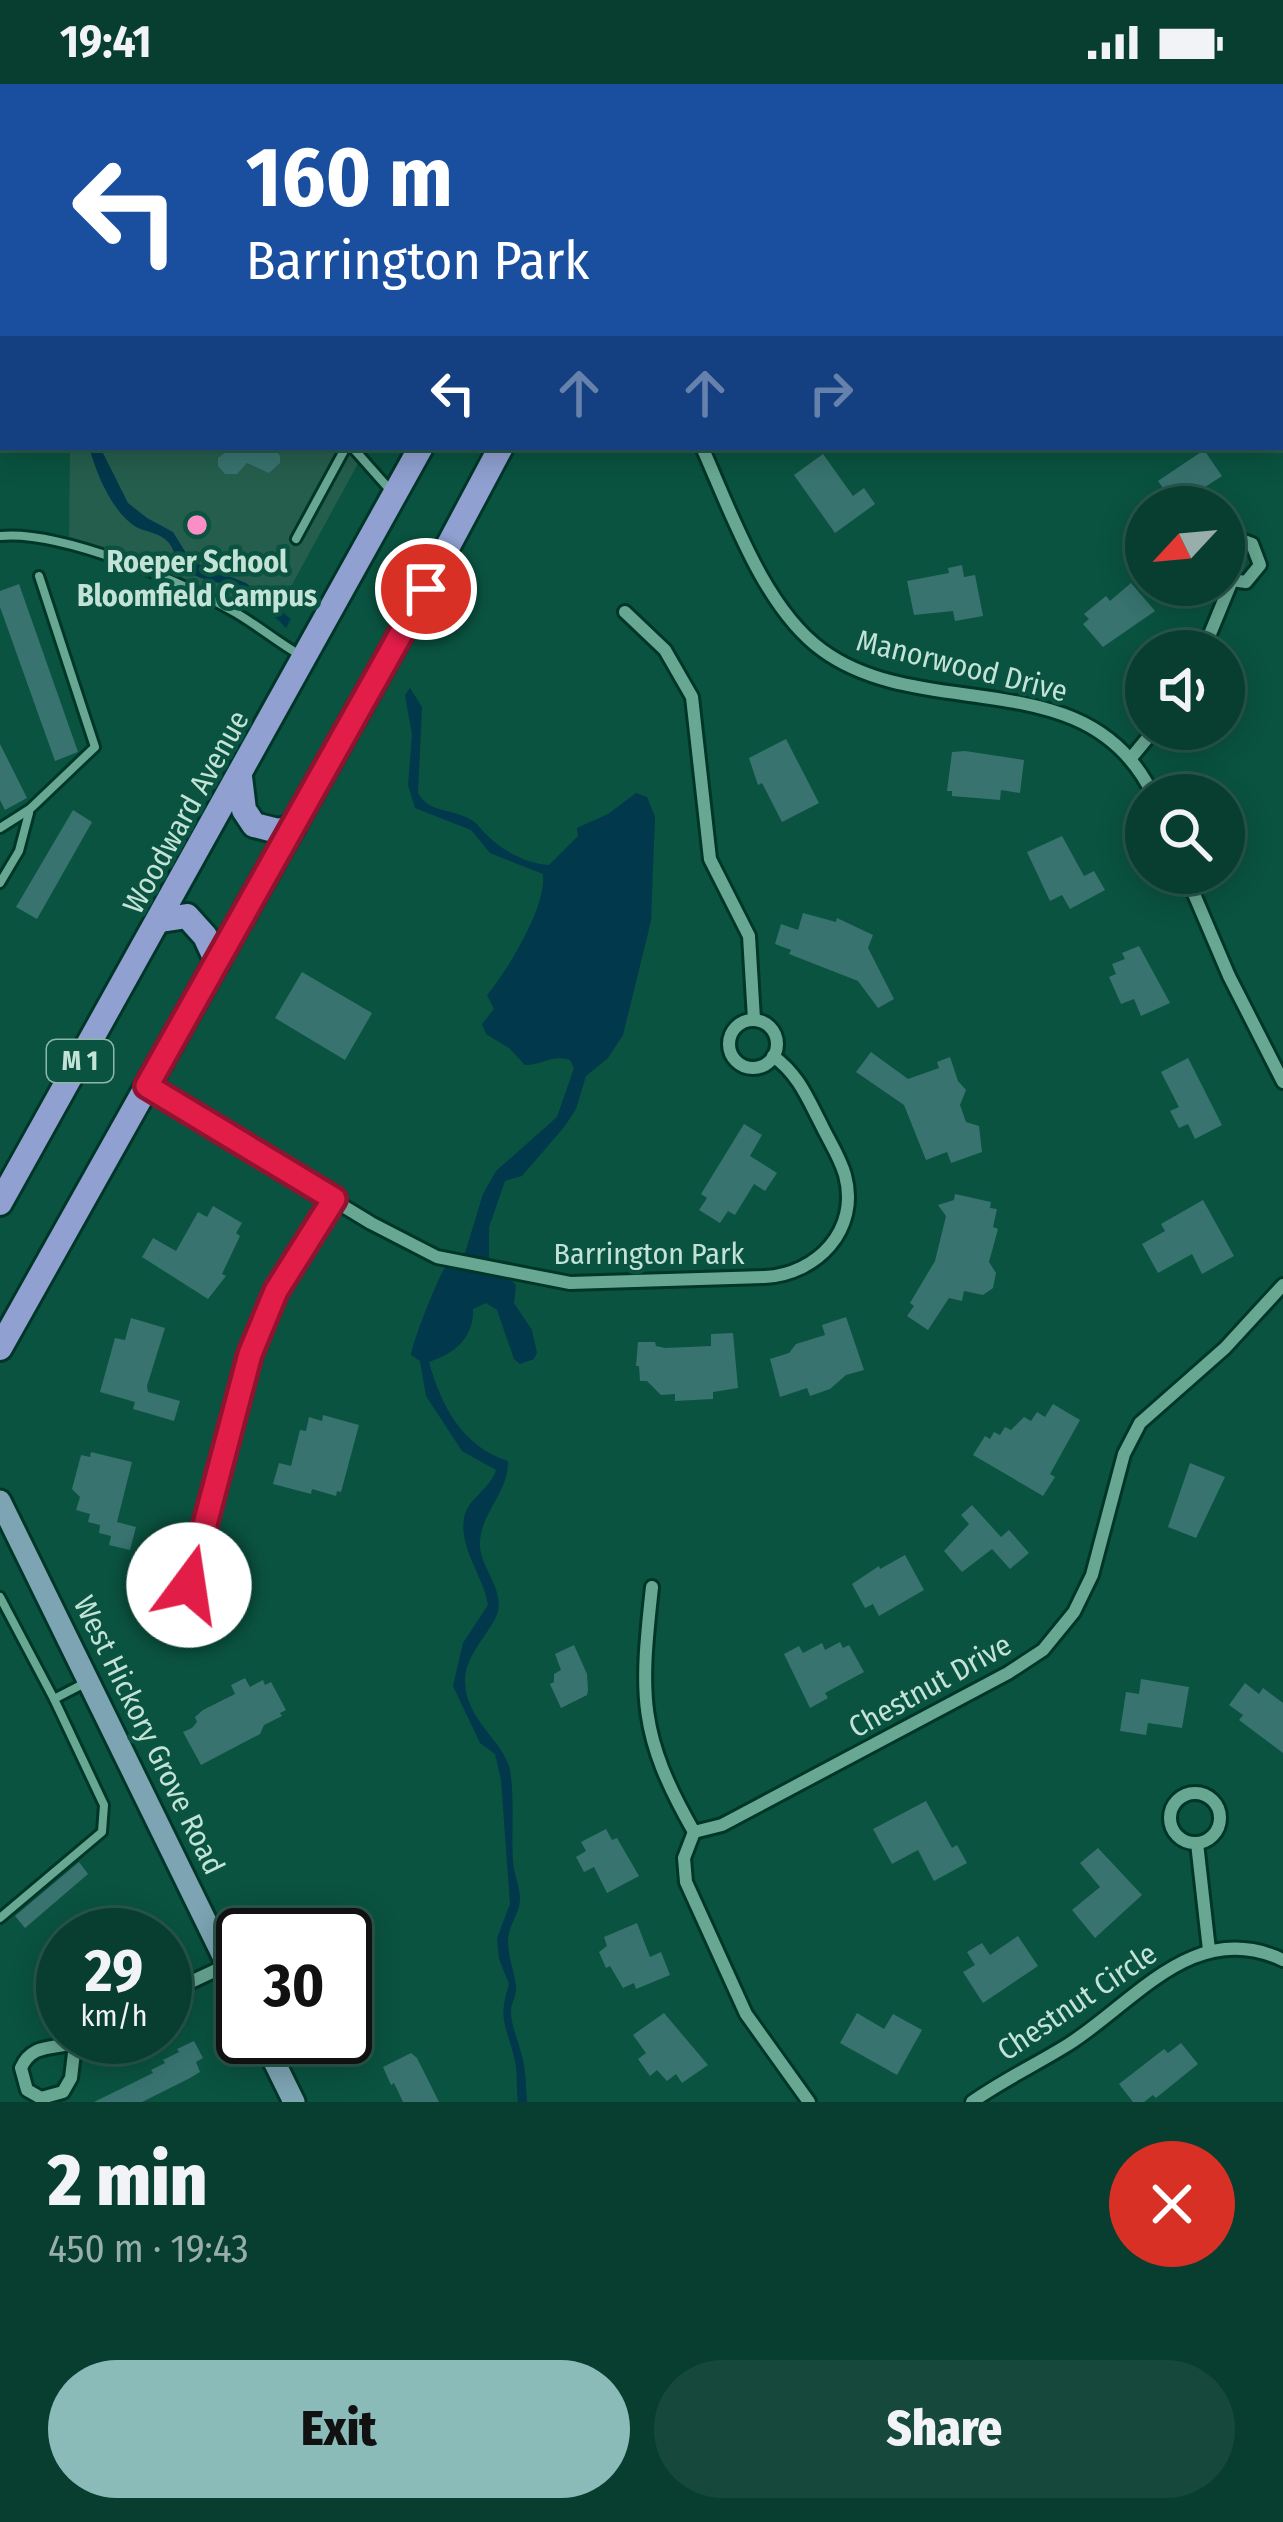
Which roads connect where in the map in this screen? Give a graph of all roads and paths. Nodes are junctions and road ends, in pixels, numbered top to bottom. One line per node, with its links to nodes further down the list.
1 (347, 450): 8 (lane)
2 (352, 450): 6 (lane)
3 (420, 450): 6 (main road, Woodward Avenue / M 1)
4 (499, 450): 19 (main road, M 1)
5 (703, 450): 15 (street, Manorwood Drive)
6 (397, 496): 13 (main road, Woodward Avenue / M 1)
7 (0, 536): 13 (lane)
8 (296, 539)
9 (1245, 540): 11 (street)
10 (39, 576): 18 (lane)
11 (1245, 579)
12 (625, 612): 25 (street, Barrington Park)
13 (306, 659): 17 (main road, Woodward Avenue / M 1)
14 (1138, 750): 15 (street)
15 (1131, 758): 16 (street, Manorwood Drive)
16 (1141, 774)
17 (240, 777): 19 (main road); 23 (main road, Woodward Avenue / M 1)
18 (30, 809): 20 (lane); 21 (lane)
19 (293, 827): 24 (main road, M 1)
20 (0, 828)
21 (0, 883)
22 (1194, 894): 27 (street)
23 (161, 920): 24 (main road); 30 (main road, Woodward Avenue / M 1)
24 (217, 962): 28 (main road, M 1)
25 (754, 1019): 26 (street, Barrington Park); 26 (street, Barrington Park)
26 (773, 1056): 29 (street, Barrington Park)
27 (1283, 1082)
28 (147, 1086): 29 (street, Barrington Park); 32 (main road, M 1)
29 (334, 1199): 34 (street)
30 (0, 1203)
31 (1283, 1285): 39 (street, Chestnut Drive)
32 (0, 1348)
33 (0, 1501): 37 (street, West Hickory Grove Road)
34 (189, 1585): 34 (street)
35 (652, 1587): 39 (street)
36 (0, 1597): 38 (lane)
37 (90, 1681): 38 (lane); 42 (street, West Hickory Grove Road)
38 (54, 1699): 41 (lane)
39 (694, 1832): 48 (street)
40 (1197, 1844): 40 (street); 43 (street)
41 (0, 1918)
42 (216, 1942)
43 (1209, 1950): 44 (street); 49 (street, Chestnut Circle)
44 (1283, 1960)
45 (80, 2041): 45 (street)
46 (275, 2064): 47 (street)
47 (294, 2102)
48 (809, 2102)
49 (972, 2102)

